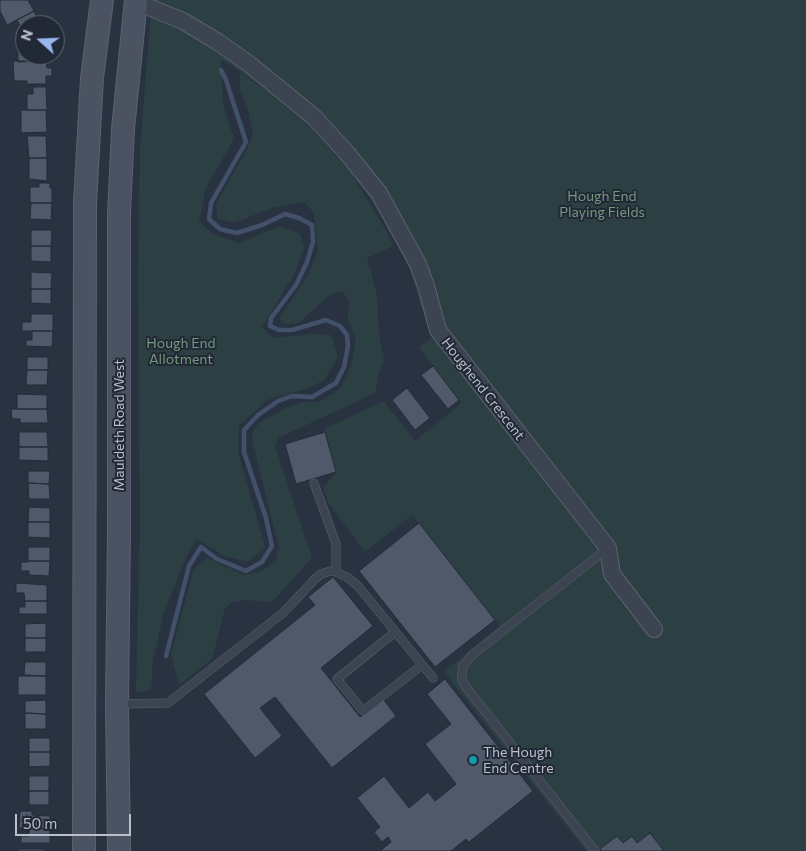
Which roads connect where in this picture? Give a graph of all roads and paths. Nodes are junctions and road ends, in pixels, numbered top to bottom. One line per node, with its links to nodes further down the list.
1 (102, 0): 11 (street)
2 (136, 1): 4 (street, Houghend Crescent); 10 (street, Mauldeth Road West)
3 (314, 483): 5 (lane)
4 (608, 548): 6 (street, Houghend Crescent); 13 (lane)
5 (336, 572): 7 (lane); 10 (lane)
6 (654, 629)
7 (395, 632): 8 (lane); 8 (lane)
8 (422, 665): 9 (lane)
9 (433, 678)
10 (117, 704): 12 (street, Mauldeth Road West)
11 (84, 851)
12 (119, 851)
13 (595, 851)

